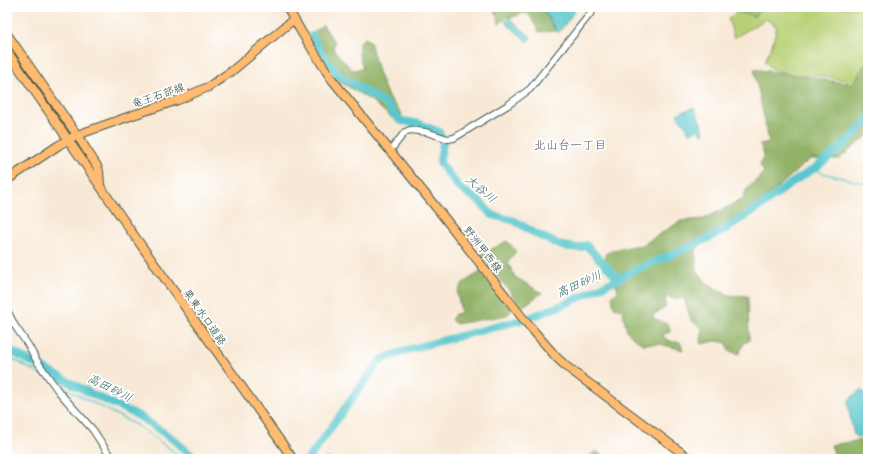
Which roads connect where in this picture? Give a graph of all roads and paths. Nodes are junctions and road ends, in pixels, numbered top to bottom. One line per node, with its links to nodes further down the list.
1 (287, 7): 3 (main road)
2 (595, 7): 10 (street)
3 (294, 19): 8 (main road, 竜王石部線); 10 (main road, 野洲甲西線)
4 (7, 34): 8 (main road, 栗東水口道路)
5 (7, 51): 7 (main road, 栗東水口道路)
6 (7, 60): 7 (main road, 栗東水口道路)
7 (26, 77): 9 (main road, 栗東水口道路)
8 (77, 135): 9 (main road, 竜王石部線); 12 (main road, 栗東水口道路)
9 (68, 140): 11 (main road, 竜王石部線); 12 (main road, 栗東水口道路)
10 (390, 151): 16 (main road, 野洲甲西線)
11 (7, 180)
12 (100, 186): 15 (main road, 栗東水口道路)
13 (7, 310): 14 (street)
14 (112, 459)
15 (294, 459)
16 (690, 459)

